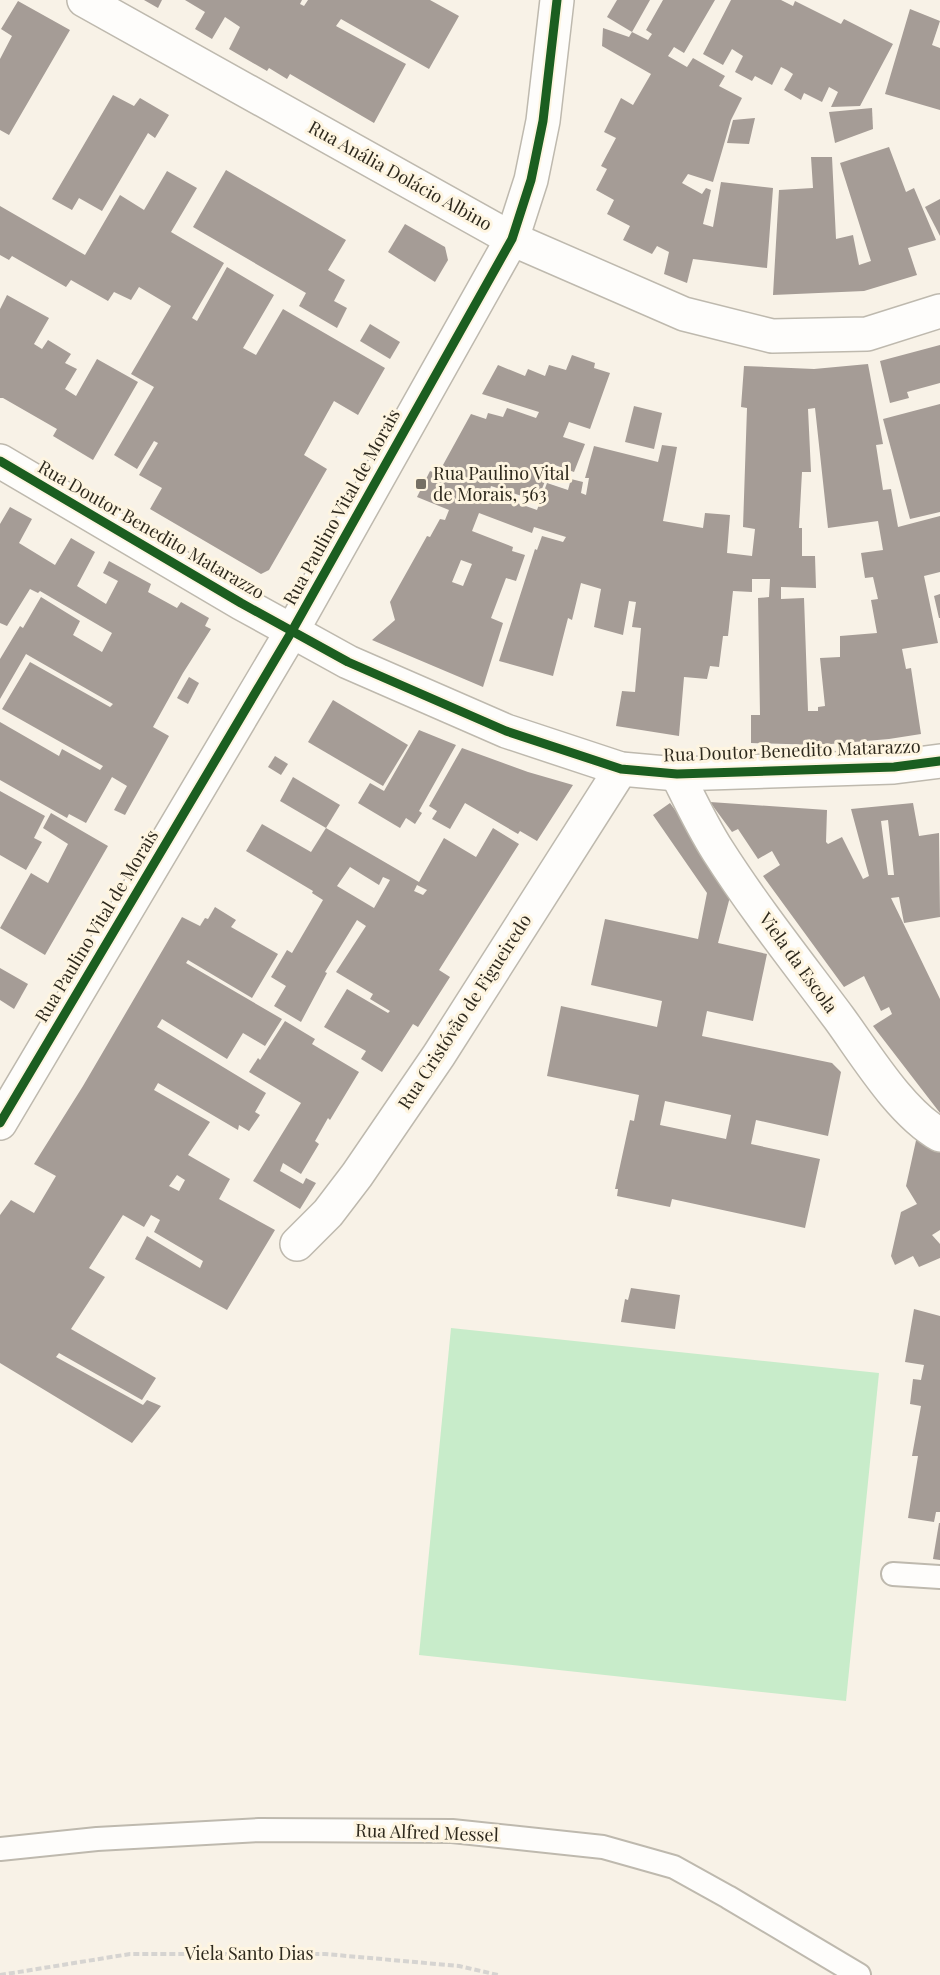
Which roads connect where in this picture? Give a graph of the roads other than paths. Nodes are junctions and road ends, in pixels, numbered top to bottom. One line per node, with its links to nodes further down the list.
1 (84, 0): 3 (street, Rua Anália Dolácio Albino)
2 (557, 0): 3 (street, Rua Paulino Vital de Morais)
3 (512, 239): 4 (street, Rua Anália Dolácio Albino); 6 (street, Rua Paulino Vital de Morais)
4 (940, 311)
5 (0, 461): 6 (street, Rua Doutor Benedito Matarazzo)
6 (292, 631): 8 (street, Rua Doutor Benedito Matarazzo); 10 (street, Rua Paulino Vital de Morais)
7 (940, 761): 9 (street, Rua Doutor Benedito Matarazzo)
8 (621, 769): 9 (street, Rua Doutor Benedito Matarazzo); 12 (street, Rua Cristóvão de Figueiredo)
9 (677, 774): 11 (street, Viela da Escola)
10 (0, 1123)
11 (940, 1135)
12 (297, 1244)
13 (893, 1574): 14 (lane)
14 (940, 1577)
15 (0, 1849): 16 (lane, Rua Alfred Messel)
16 (859, 1975)

